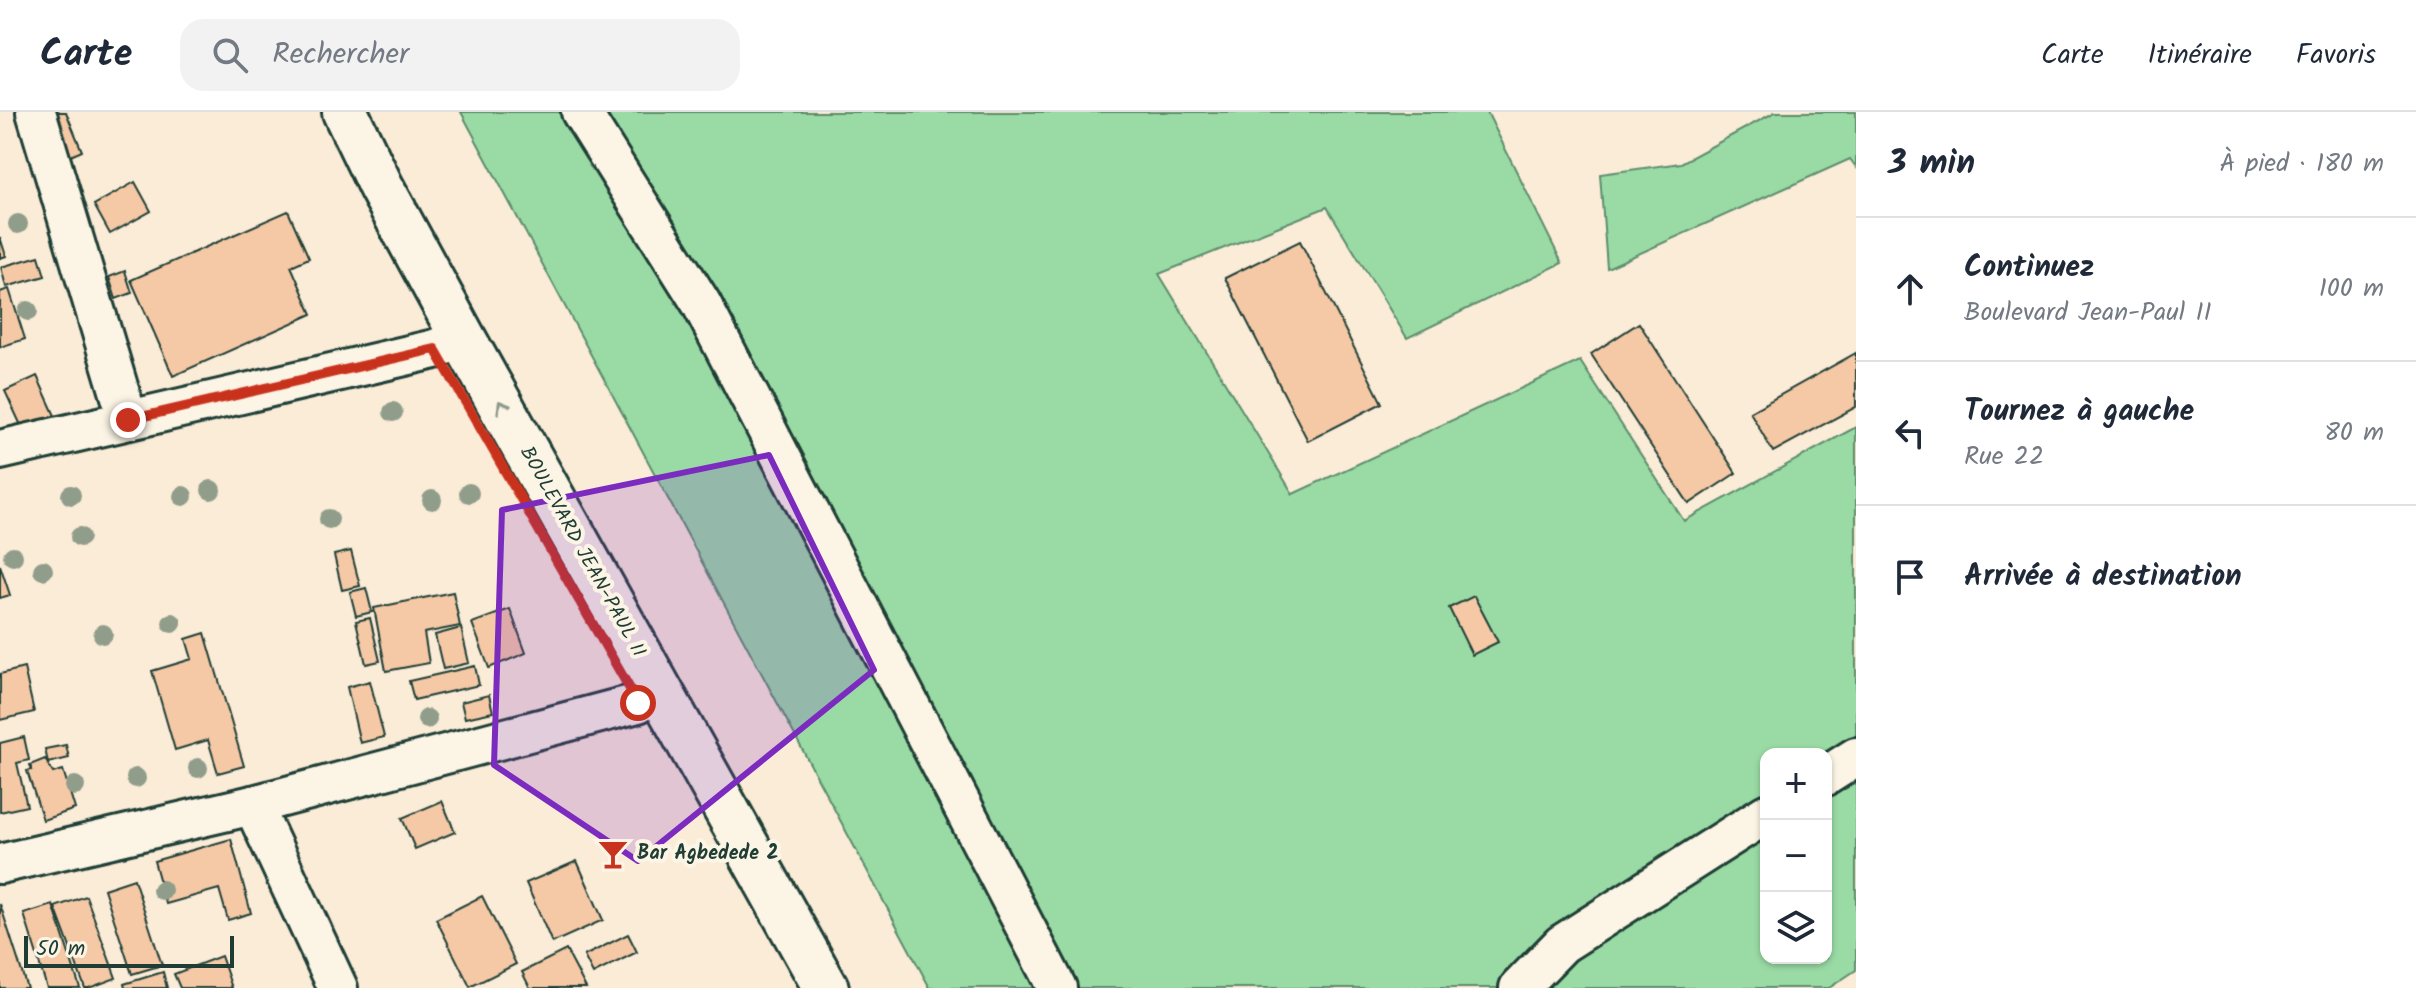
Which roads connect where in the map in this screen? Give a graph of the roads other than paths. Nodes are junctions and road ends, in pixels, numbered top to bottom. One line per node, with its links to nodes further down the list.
1 (36, 112): 6 (street)
2 (316, 112): 5 (main road, BOULEVARD JEAN-PAUL II)
3 (345, 112): 5 (main road, BOULEVARD JEAN-PAUL II)
4 (581, 112): 17 (street)
5 (449, 344): 6 (street); 8 (main road, BOULEVARD JEAN-PAUL II); 16 (main road, BOULEVARD JEAN-PAUL II, one-way to 5)
6 (128, 420): 7 (street)
7 (0, 450)
8 (638, 703): 11 (street); 15 (main road, BOULEVARD JEAN-PAUL II)
9 (1856, 757): 10 (street)
10 (1832, 772)
11 (253, 805): 13 (street); 14 (street)
12 (1760, 818): 18 (street)
13 (0, 864)
14 (338, 988)
15 (793, 988)
16 (826, 988)
17 (1057, 988)
18 (1519, 988)

